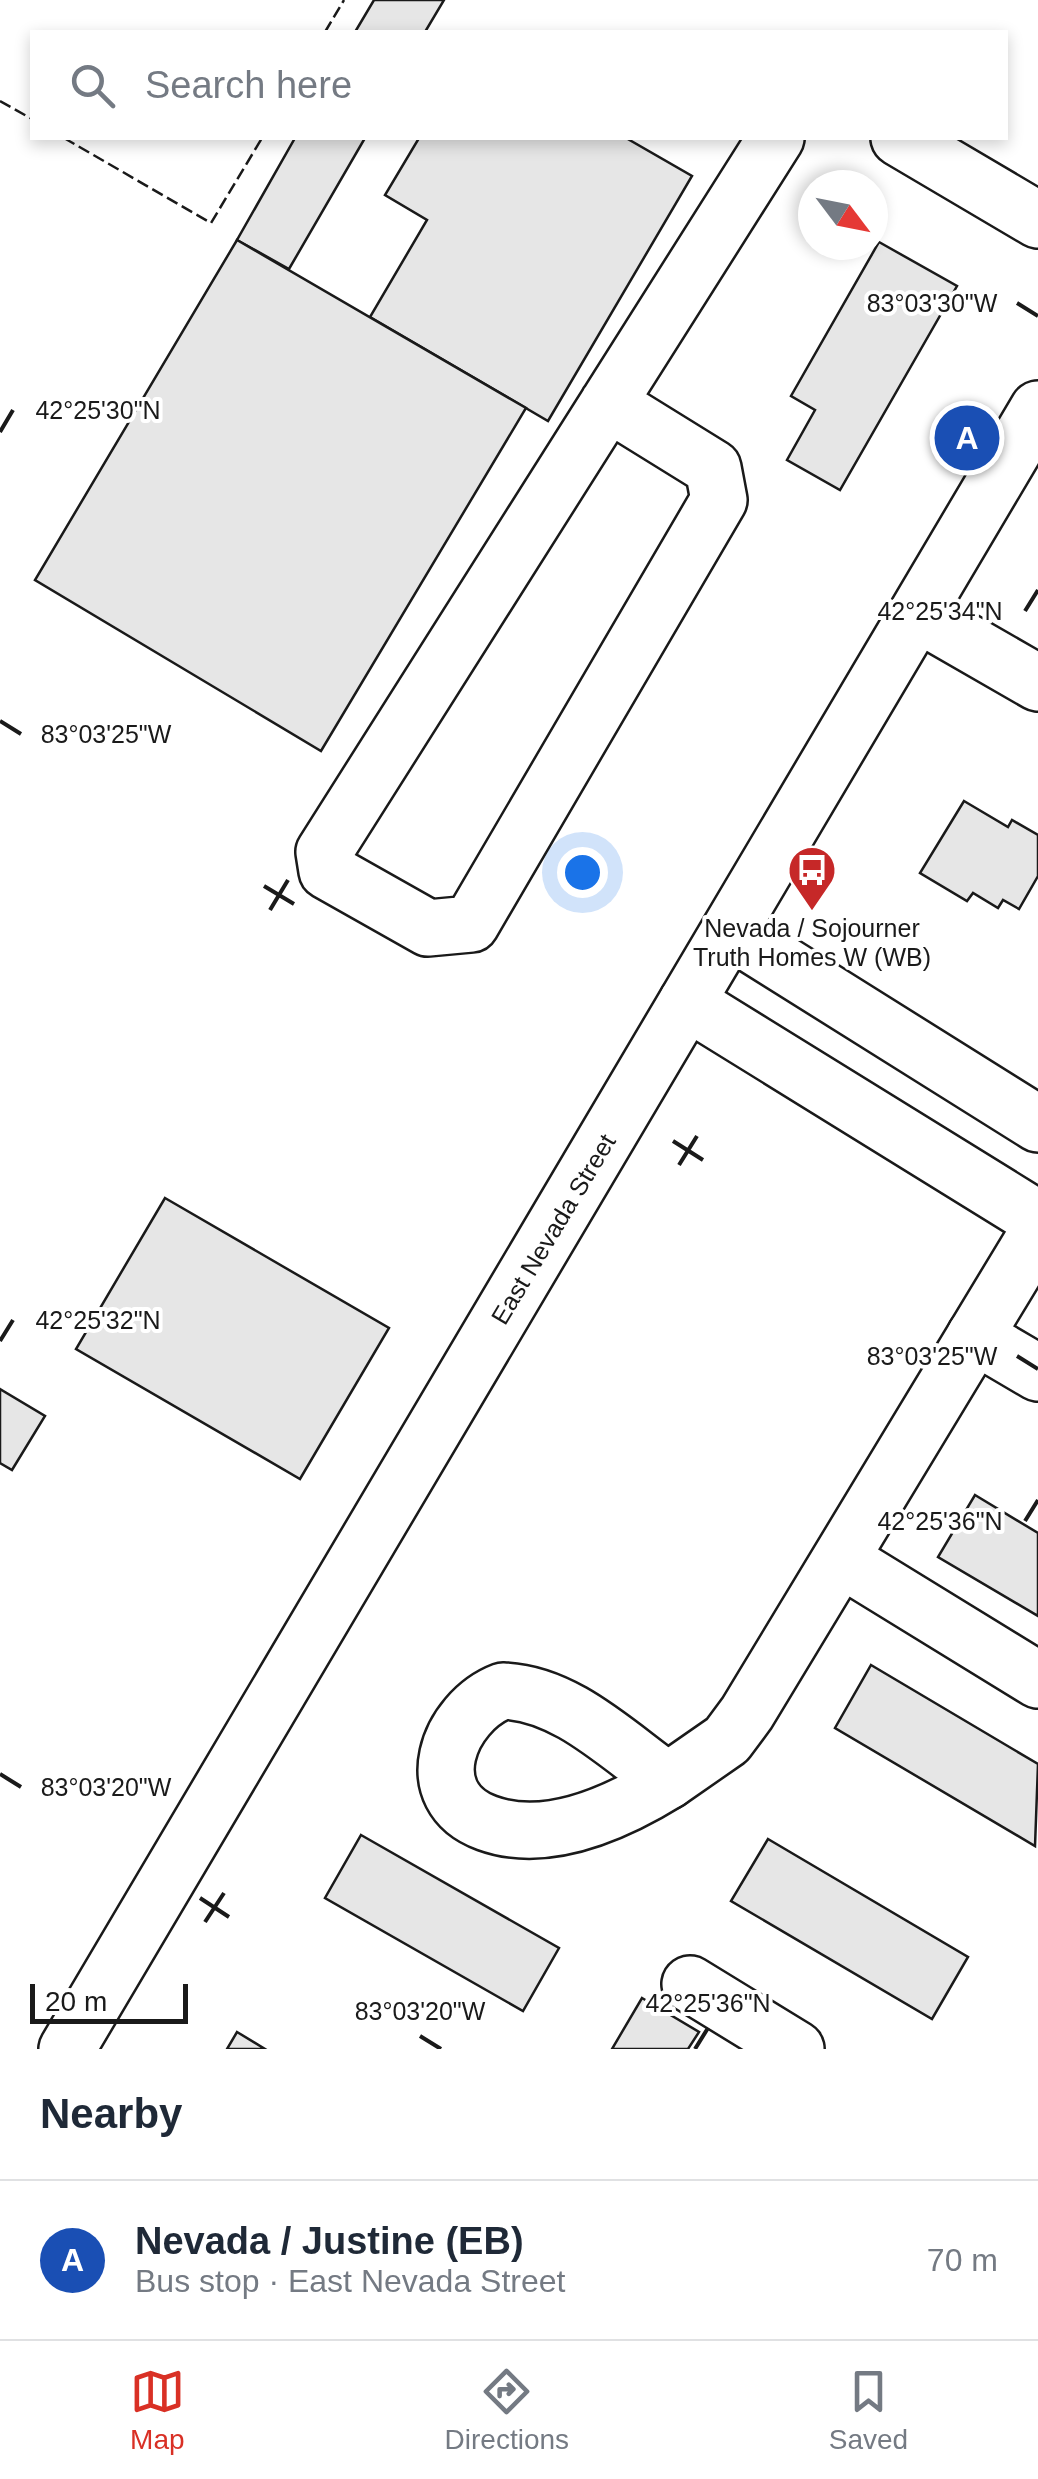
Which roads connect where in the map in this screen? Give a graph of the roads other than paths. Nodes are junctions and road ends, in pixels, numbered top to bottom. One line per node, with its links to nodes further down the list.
1 (775, 140): 4 (street)
2 (902, 140): 3 (street)
3 (1038, 220)
4 (608, 403): 4 (street)
5 (1038, 408): 6 (street, East Nevada Street)
6 (918, 614): 7 (street); 8 (street, East Nevada Street)
7 (1038, 683)
8 (730, 931): 9 (street, East Nevada Street); 10 (street)
9 (688, 1002): 11 (street); 20 (street, East Nevada Street)
10 (1038, 1124)
11 (1038, 1219)
12 (1038, 1232): 13 (street)
13 (975, 1336): 14 (street); 15 (street)
14 (1038, 1374)
15 (840, 1559): 16 (street); 17 (street)
16 (1038, 1680)
17 (668, 1781)
18 (690, 1984): 19 (street)
19 (791, 2048)
20 (66, 2049)

